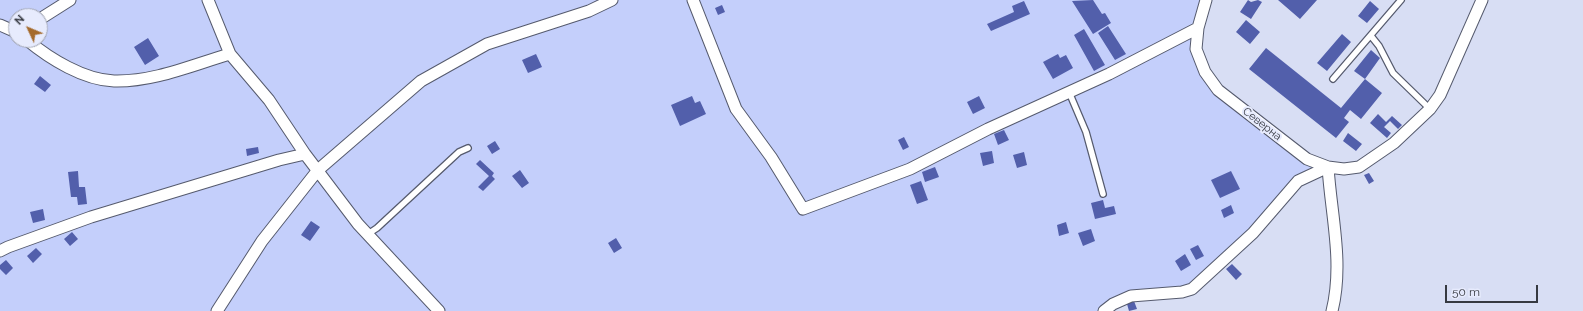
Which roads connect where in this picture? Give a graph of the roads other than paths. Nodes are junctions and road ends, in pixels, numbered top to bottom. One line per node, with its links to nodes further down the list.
1 (70, 0): 8 (street)
2 (208, 0): 12 (street)
3 (612, 0): 19 (street)
4 (693, 0): 14 (street)
5 (1206, 0): 9 (street, Северна)
6 (1401, 0): 10 (lane)
7 (1482, 0): 15 (street, Северна)
8 (48, 14)
9 (1198, 28): 14 (street); 18 (street, Северна)
10 (1371, 36): 13 (lane); 15 (lane)
11 (39, 48): 12 (street)
12 (230, 54): 17 (street)
13 (1333, 79)
14 (1069, 92): 20 (lane)
15 (1430, 109): 18 (street, Северна)
16 (468, 148): 21 (lane)
17 (305, 154): 19 (street); 22 (street)
18 (1328, 167): 25 (street); 26 (street)
19 (318, 170): 21 (street); 23 (street)
20 (1102, 194)
21 (368, 234): 24 (street)
22 (0, 251)
23 (217, 311)
24 (439, 311)
25 (1104, 311)
26 (1332, 311)

